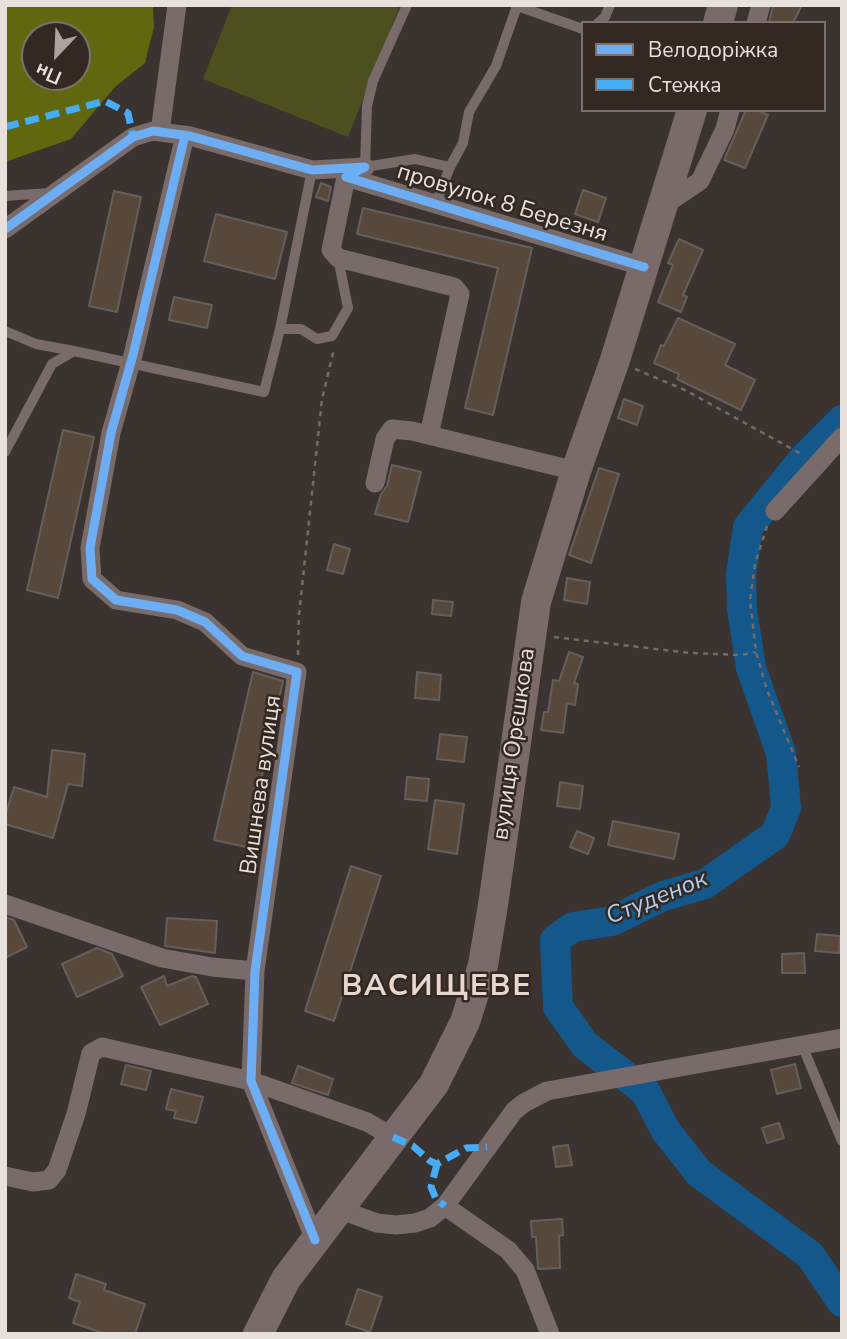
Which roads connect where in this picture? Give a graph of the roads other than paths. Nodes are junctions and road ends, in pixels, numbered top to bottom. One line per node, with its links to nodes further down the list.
1 (177, 5): 9 (street)
2 (407, 5): 11 (lane)
3 (610, 5): 5 (lane)
4 (515, 6): 6 (lane); 12 (lane)
5 (600, 21)
6 (581, 28)
7 (691, 112): 18 (main road, вулиця Орєшкова)
8 (729, 112): 18 (street)
9 (160, 132): 10 (street, провулок 8 Березня); 15 (street, провулок 8 Березня)
10 (185, 135): 13 (street, провулок 8 Березня); 25 (street, Вишнева вулиця)
11 (365, 167): 12 (lane); 13 (street, провулок 8 Березня); 14 (street, провулок 8 Березня)
12 (450, 167): 17 (lane)
13 (312, 170): 22 (lane)
14 (346, 177): 17 (street, провулок 8 Березня); 20 (street)
15 (56, 193): 16 (lane); 19 (street, провулок 8 Березня)
16 (5, 196)
17 (435, 205): 21 (street, провулок 8 Березня)
18 (663, 206): 21 (main road, вулиця Орєшкова)
19 (5, 229)
20 (338, 258): 22 (lane); 26 (street)
21 (645, 267): 29 (main road, вулиця Орєшкова)
22 (280, 329): 25 (lane)
23 (5, 331): 24 (lane)
24 (74, 351): 25 (lane); 28 (lane)
25 (131, 363): 33 (street, Вишнева вулиця)
26 (429, 435): 29 (street); 30 (street)
27 (842, 437): 31 (street)
28 (5, 452)
29 (576, 471): 37 (main road, вулиця Орєшкова)
30 (374, 483)
31 (775, 511)
32 (5, 904): 33 (street)
33 (256, 971): 36 (street, Вишнева вулиця)
34 (842, 1038): 35 (street)
35 (802, 1044): 38 (lane); 40 (street)
36 (250, 1081): 37 (street); 39 (street); 42 (street, Вишнева вулиця)
37 (393, 1137): 41 (main road, вулиця Орєшкова)
38 (842, 1142)
39 (5, 1176)
40 (445, 1206): 41 (street); 44 (street)
41 (338, 1209): 42 (main road, вулиця Орєшкова)
42 (315, 1240): 43 (main road, вулиця Орєшкова)
43 (258, 1334)
44 (550, 1334)

